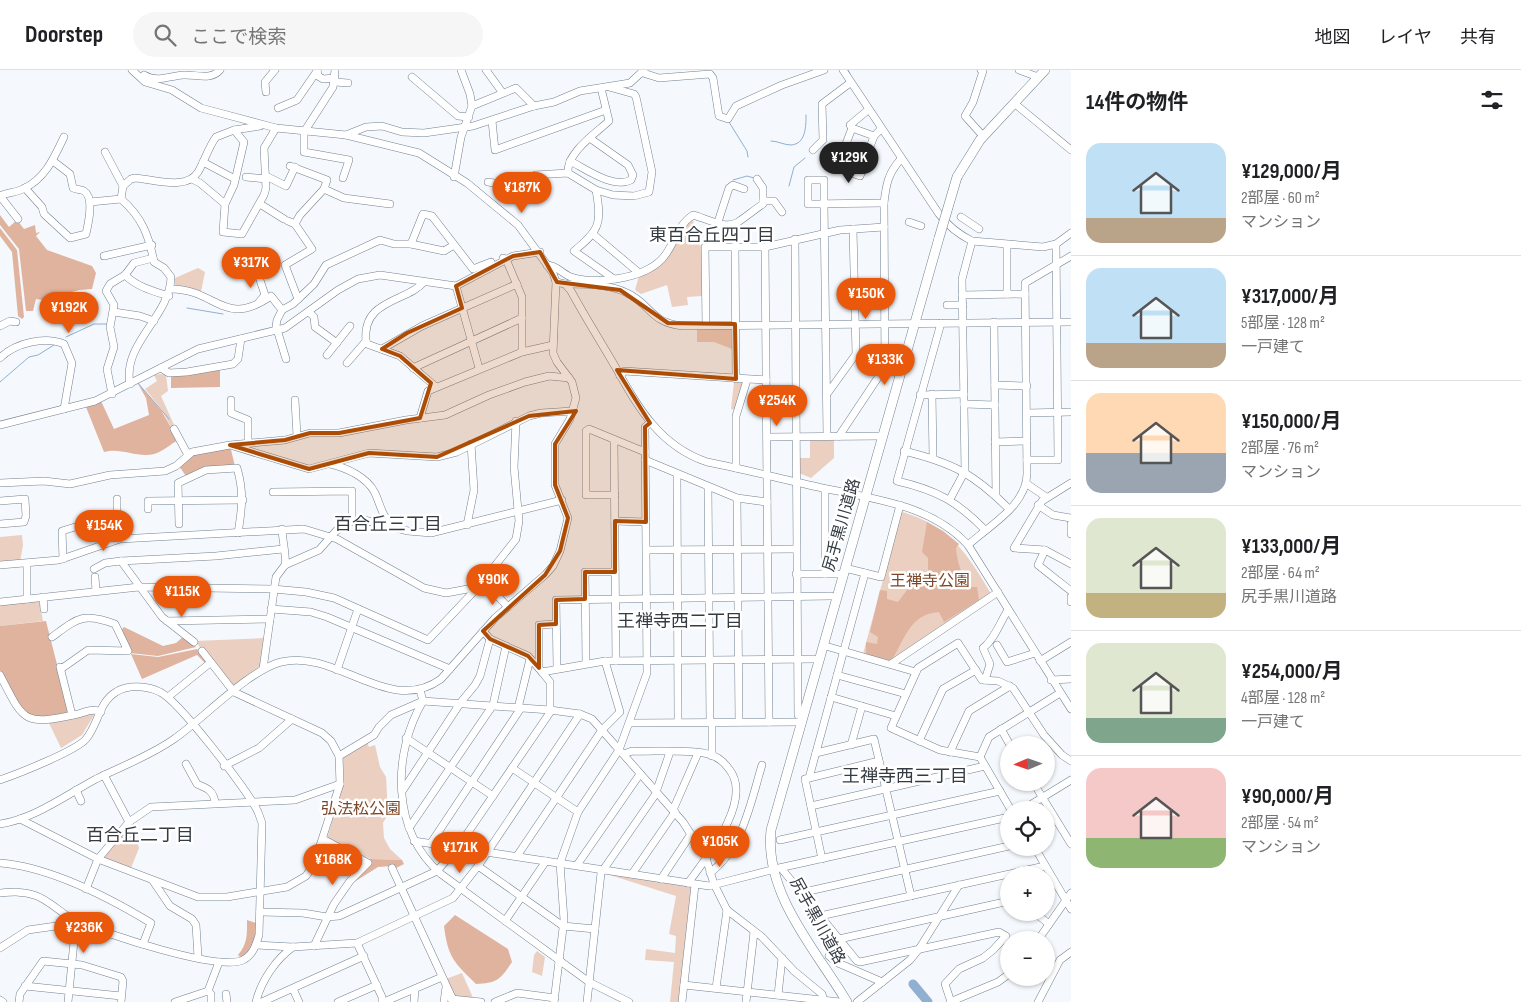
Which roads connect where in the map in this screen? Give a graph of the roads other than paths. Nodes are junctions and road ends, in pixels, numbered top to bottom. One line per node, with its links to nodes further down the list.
1 (132, 70): 31 (street)
2 (138, 70): 3 (street)
3 (220, 70)
4 (275, 70): 21 (street)
5 (317, 70): 14 (street); 26 (street)
6 (461, 70): 24 (street)
7 (486, 70): 22 (street)
8 (824, 70): 13 (street)
9 (843, 70): 18 (street)
10 (981, 70): 40 (street)
11 (1019, 70): 16 (street)
12 (1045, 70): 16 (main road, 尻手黒川道路)
13 (644, 72): 19 (street)
14 (335, 76): 17 (street); 37 (street)
15 (412, 77): 29 (street)
16 (1038, 77): 23 (main road, 尻手黒川道路)
17 (348, 83)
18 (850, 83): 28 (street); 43 (street)
19 (609, 87): 20 (street); 63 (street)
20 (601, 88): 25 (street); 27 (street)
21 (266, 92)
22 (502, 92): 24 (street); 25 (street)
23 (1014, 103): 40 (main road, 尻手黒川道路); 44 (street)
24 (472, 106): 29 (street)
25 (534, 106): 30 (street)
26 (278, 108)
27 (606, 110): 30 (street); 42 (street)
28 (868, 110): 34 (street); 36 (street)
29 (469, 117): 32 (street)
30 (492, 121): 32 (street)
31 (268, 126): 33 (street); 35 (street)
32 (465, 127): 38 (street); 53 (street)
33 (276, 128): 37 (street); 52 (street)
34 (881, 129): 39 (street); 46 (street)
35 (234, 130): 49 (street); 56 (street)
36 (852, 130): 39 (street); 39 (street)
37 (304, 132): 38 (street); 54 (street)
38 (346, 135): 53 (street)
39 (874, 136)
40 (983, 136): 133 (main road, 尻手黒川道路, bridge)
41 (64, 137): 47 (street)
42 (591, 139): 48 (street); 48 (street)
43 (813, 150)
44 (1071, 150)
45 (105, 152): 60 (street)
46 (901, 159): 68 (street); 86 (street)
47 (53, 161): 61 (street); 67 (street)
48 (570, 161): 50 (street)
49 (203, 162): 55 (street); 56 (street)
50 (568, 173): 58 (street); 63 (street)
51 (246, 177): 52 (street)
52 (266, 177): 62 (street); 70 (street)
53 (454, 177): 94 (street)
54 (343, 178)
55 (192, 179): 60 (street); 69 (street)
56 (235, 179): 69 (street)
57 (757, 179): 66 (street)
58 (488, 182)
59 (741, 185): 76 (street)
60 (123, 186): 65 (street)
61 (25, 188): 64 (street); 67 (street)
62 (324, 189): 71 (street); 75 (street)
63 (596, 190): 84 (street)
64 (0, 196): 74 (street)
65 (121, 200): 67 (street); 89 (street)
66 (763, 201): 72 (street); 76 (street)
67 (90, 202)
68 (884, 203): 79 (street); 82 (street)
69 (225, 204): 70 (street)
70 (260, 204): 75 (street)
71 (390, 204)
72 (782, 212)
73 (961, 217): 81 (street)
74 (18, 219)
75 (289, 221): 114 (street)
76 (718, 222): 102 (street)
77 (909, 222): 78 (street)
78 (921, 226)
79 (884, 227): 80 (street); 132 (street)
80 (853, 229): 82 (street); 131 (street)
81 (979, 229)
82 (825, 233): 85 (street); 130 (street)
83 (1071, 233): 88 (street)
84 (594, 235): 102 (street); 104 (street)
85 (795, 239): 93 (street); 137 (street)
86 (972, 241): 91 (street); 113 (street)
87 (411, 244): 90 (street); 90 (street); 114 (street)
88 (1056, 244): 91 (street); 99 (street)
89 (152, 245): 95 (street); 97 (street)
90 (454, 245): 98 (street)
91 (1007, 245): 111 (street)
92 (735, 246): 93 (street); 135 (street); 138 (street)
93 (766, 247): 136 (street)
94 (540, 252): 98 (street); 100 (street)
95 (104, 256)
96 (1071, 256): 99 (street)
97 (153, 258): 103 (street); 110 (street)
98 (506, 259): 107 (street); 109 (street)
99 (1056, 264): 112 (street); 128 (street)
100 (547, 265): 104 (street); 106 (street)
101 (257, 271): 115 (street)
102 (638, 272): 104 (street)
103 (124, 275): 110 (street); 120 (street)
104 (615, 280)
105 (424, 282): 109 (street); 121 (street); 143 (street)
106 (556, 282): 108 (street); 146 (street)
107 (517, 284): 118 (street); 122 (street)
108 (565, 284): 138 (street); 156 (street)
109 (456, 286): 118 (street)
110 (171, 293): 115 (street); 123 (street)
111 (1007, 294): 112 (street); 113 (street)
112 (1025, 294): 127 (street)
113 (962, 295): 117 (street)
114 (298, 299): 119 (street)
115 (259, 305): 119 (street)
116 (947, 305): 117 (street)
117 (962, 305): 125 (street)
118 (462, 308): 144 (street); 147 (street)
119 (282, 310): 141 (street)
120 (114, 312): 123 (street); 165 (street)
121 (309, 312): 141 (street); 145 (street)
122 (522, 318): 144 (street); 148 (street)
123 (154, 321): 161 (street)
124 (16, 322): 139 (street)
125 (963, 322): 126 (street); 134 (street); 169 (street)
126 (994, 322): 127 (street); 162 (street)
127 (1025, 322): 128 (street); 163 (street)
128 (1057, 322): 129 (street); 176 (street)
129 (1071, 322)
130 (825, 323): 131 (street); 137 (street); 166 (street)
131 (855, 323): 132 (street); 166 (street)
132 (884, 323): 133 (street); 188 (street)
133 (916, 323): 134 (street); 189 (main road, 尻手黒川道路)
134 (941, 323): 167 (street)
135 (735, 324): 136 (street); 138 (street); 158 (street)
136 (766, 324): 137 (street); 160 (street)
137 (795, 324): 186 (street)
138 (706, 325)
139 (0, 326)
140 (350, 326): 145 (street)
141 (278, 330): 142 (street); 151 (street)
142 (241, 339): 153 (street); 153 (street)
143 (366, 341): 147 (street); 152 (street)
144 (471, 342): 154 (street); 155 (street)
145 (337, 343): 149 (street)
146 (553, 345): 148 (street); 157 (street)
147 (382, 349): 154 (street)
148 (522, 352): 155 (street)
149 (327, 356)
150 (0, 358): 174 (street)
151 (286, 359)
152 (348, 363)
153 (161, 368): 161 (street)
154 (413, 368): 164 (street)
155 (478, 368): 164 (street)
156 (620, 376): 158 (street); 181 (street)
157 (569, 378): 175 (street); 179 (street)
158 (736, 379): 159 (street)
159 (748, 380): 160 (street); 203 (street)
160 (766, 380): 185 (street)
161 (130, 384): 165 (street)
162 (995, 386): 163 (street); 173 (street)
163 (1026, 386): 178 (street)
164 (436, 387): 179 (street)
165 (112, 394): 174 (street)
166 (826, 394): 187 (street)
167 (920, 394): 168 (street); 196 (street)
168 (932, 394): 169 (street); 199 (street)
169 (964, 394): 172 (street)
170 (230, 400): 193 (street)
171 (295, 400): 184 (street)
172 (964, 404): 173 (street); 204 (street)
173 (995, 404): 192 (street)
174 (64, 409): 182 (street)
175 (572, 411): 180 (street); 222 (street)
176 (1058, 412): 177 (street); 178 (street); 201 (street)
177 (1071, 412)
178 (1027, 413): 191 (street)
179 (420, 418): 184 (street)
180 (516, 422): 194 (street); 230 (street)
181 (650, 423): 197 (street); 203 (street)
182 (0, 425)
183 (174, 429): 198 (street)
184 (297, 436): 193 (street)
185 (766, 436): 186 (street); 206 (street)
186 (796, 436): 187 (street); 207 (street)
187 (827, 436): 188 (street)
188 (839, 436): 189 (street)
189 (882, 436): 216 (main road, 尻手黒川道路)
190 (614, 440): 197 (street); 214 (street); 214 (street)
191 (1027, 441): 192 (street); 201 (street)
192 (995, 442): 215 (street)
193 (248, 443): 195 (street)
194 (471, 444): 202 (street); 239 (street)
195 (230, 445): 198 (street); 202 (street)
196 (904, 451): 199 (street); 220 (street)
197 (645, 452): 200 (street)
198 (188, 455): 208 (street)
199 (933, 458): 204 (street)
200 (646, 460): 205 (street); 236 (street)
201 (1027, 460): 209 (street)
202 (330, 464): 240 (street)
203 (736, 468): 206 (street)
204 (965, 471): 215 (street); 220 (street)
205 (677, 474): 211 (street); 254 (street)
206 (767, 475): 207 (street); 225 (street)
207 (796, 482): 212 (street); 252 (street)
208 (0, 483)
209 (1027, 484): 217 (street); 228 (street)
210 (1071, 484): 217 (street)
211 (708, 487): 218 (street); 249 (street)
212 (825, 488): 216 (street); 266 (street)
213 (273, 492): 233 (street)
214 (615, 495): 235 (street)
215 (996, 496): 228 (street)
216 (866, 497): 227 (street); 263 (main road, 尻手黒川道路)
217 (1046, 497): 226 (street)
218 (737, 498): 225 (street); 250 (street)
219 (117, 499): 231 (street)
220 (950, 499): 242 (street)
221 (244, 500): 224 (street); 224 (street); 243 (street)
222 (562, 500): 230 (street); 290 (street)
223 (0, 501): 234 (street)
224 (178, 501): 229 (street); 237 (street)
225 (767, 502): 251 (street)
226 (1038, 505): 232 (street); 255 (street)
227 (900, 506): 247 (street); 268 (street)
228 (1009, 509): 242 (street)
229 (148, 510)
230 (518, 512): 239 (street); 270 (street)
231 (117, 514): 246 (street); 256 (street)
232 (1071, 518)
233 (352, 521): 240 (street); 245 (street)
234 (2, 522)
235 (615, 522): 236 (street); 264 (street)
236 (646, 522): 253 (street)
237 (179, 524)
238 (1071, 524): 244 (street)
239 (467, 525): 240 (street)
240 (397, 528)
241 (282, 529): 243 (street); 245 (street); 248 (street)
242 (985, 530): 247 (street)
243 (238, 532): 246 (street)
244 (1071, 534)
245 (331, 536): 261 (street); 270 (street)
246 (117, 539): 256 (street)
247 (968, 545): 275 (street)
248 (283, 549): 257 (street); 261 (street)
249 (708, 549): 250 (street); 254 (street); 280 (street)
250 (738, 549): 251 (street); 281 (street)
251 (767, 549): 252 (street); 282 (street)
252 (796, 549): 265 (street)
253 (647, 550): 254 (street); 287 (street)
254 (677, 550): 279 (street)
255 (1046, 550): 259 (street); 274 (street)
256 (63, 559): 258 (street)
257 (121, 561): 262 (street); 271 (street)
258 (28, 564): 260 (street); 284 (street)
259 (1071, 564)
260 (0, 565)
261 (285, 565): 272 (street)
262 (94, 568)
263 (846, 568): 268 (street); 439 (main road, 尻手黒川道路)
264 (615, 572): 285 (street); 286 (street)
265 (796, 574): 266 (street); 283 (street)
266 (825, 574): 267 (street)
267 (838, 574)
268 (865, 574): 308 (street)
269 (95, 577): 273 (street)
270 (479, 586): 290 (street); 293 (street)
271 (140, 587): 272 (street); 273 (street); 296 (street)
272 (273, 589): 292 (street); 293 (street)
273 (96, 591): 277 (street)
274 (1071, 591)
275 (998, 592): 294 (street); 323 (street)
276 (831, 596): 283 (street)
277 (43, 597): 284 (street); 291 (street)
278 (1071, 597): 289 (street)
279 (678, 598): 280 (street); 287 (street); 319 (street)
280 (709, 598): 281 (street); 314 (street)
281 (738, 598): 282 (street); 315 (street)
282 (768, 598): 283 (street); 311 (street)
283 (796, 598): 312 (street)
284 (27, 599): 288 (street)
285 (585, 599): 286 (street); 297 (street); 322 (street)
286 (616, 599): 287 (street); 317 (street)
287 (647, 599): 318 (street)
288 (0, 602)
289 (1071, 602)
290 (508, 607): 299 (street)
291 (44, 609)
292 (271, 609): 295 (street); 298 (street)
293 (358, 609): 298 (street)
294 (1008, 610): 309 (street); 334 (street)
295 (270, 619): 296 (street); 325 (street)
296 (167, 621): 302 (street)
297 (556, 624): 324 (street); 328 (street)
298 (352, 627): 326 (street); 327 (street)
299 (483, 631): 301 (street); 326 (street)
300 (52, 637): 353 (street)
301 (490, 638): 304 (street); 344 (street)
302 (194, 642)
303 (1071, 642): 320 (street)
304 (506, 646): 310 (street); 345 (street)
305 (997, 646): 309 (street)
306 (829, 647): 308 (street)
307 (202, 651): 321 (street)
308 (844, 651): 323 (street); 332 (street)
309 (1035, 653): 320 (street)
310 (530, 659): 328 (street); 347 (street)
311 (768, 659): 312 (street); 315 (street); 359 (street)
312 (797, 659): 313 (street); 359 (street)
313 (814, 659)
314 (709, 660): 315 (street); 319 (street); 357 (street)
315 (739, 660): 358 (street)
316 (605, 661): 317 (street); 322 (street); 363 (street)
317 (616, 661): 318 (street)
318 (647, 661): 319 (street); 360 (street)
319 (678, 661): 356 (street)
320 (1040, 661): 335 (street)
321 (210, 663): 338 (street); 341 (street)
322 (586, 663): 324 (street)
323 (891, 664): 330 (street)
324 (557, 668): 328 (street)
325 (263, 669): 327 (street); 338 (street)
326 (450, 669): 337 (street)
327 (337, 670): 337 (street)
328 (541, 670): 349 (street)
329 (976, 670): 330 (street); 334 (street); 366 (street)
330 (916, 672): 340 (street)
331 (0, 675): 353 (street)
332 (837, 675): 340 (street); 342 (street)
333 (1071, 679): 335 (street)
334 (985, 680): 336 (street)
335 (1051, 680): 339 (street)
336 (1010, 686): 351 (street); 372 (street)
337 (420, 690): 343 (street)
338 (234, 692): 355 (street); 361 (street)
339 (1060, 693): 348 (street); 351 (street)
340 (906, 694): 354 (street)
341 (168, 697): 350 (street); 361 (street)
342 (831, 697): 346 (street); 371 (street)
343 (423, 700): 344 (street); 365 (street); 374 (street)
344 (461, 702): 345 (street); 368 (street)
345 (492, 705): 347 (street); 383 (street)
346 (862, 706): 354 (street); 367 (street)
347 (520, 708): 349 (street); 389 (street)
348 (1071, 709)
349 (550, 711): 352 (street); 384 (street)
350 (101, 712): 353 (street); 388 (street)
351 (1030, 712): 362 (street); 378 (street)
352 (580, 714): 363 (street); 391 (street)
353 (72, 715)
354 (896, 716): 366 (street)
355 (292, 719): 374 (street); 381 (street)
356 (678, 722): 357 (street); 360 (street)
357 (711, 722): 358 (street); 375 (street)
358 (739, 722): 359 (street)
359 (769, 722)
360 (630, 723): 369 (street)
361 (194, 724): 381 (street); 386 (street)
362 (1001, 729): 364 (street); 376 (street)
363 (602, 730): 369 (street); 400 (street)
364 (1005, 736)
365 (406, 738): 368 (street); 395 (street)
366 (919, 741): 372 (street)
367 (851, 745): 371 (street); 377 (street)
368 (427, 752): 383 (street); 395 (street)
369 (621, 752): 370 (street); 385 (street); 409 (street)
370 (670, 752): 373 (street); 396 (street)
371 (816, 752): 387 (street)
372 (950, 752): 376 (street)
373 (698, 753): 375 (street); 408 (street)
374 (339, 756): 392 (street)
375 (712, 756): 429 (street)
376 (980, 757): 382 (street)
377 (879, 762): 387 (street); 393 (street)
378 (1071, 762)
379 (186, 764): 406 (street)
380 (762, 765): 443 (street)
381 (224, 766): 405 (street)
382 (985, 766): 393 (street); 397 (street)
383 (450, 767): 389 (street); 415 (street)
384 (512, 768): 391 (street); 399 (street)
385 (640, 774): 396 (street); 436 (street)
386 (104, 776): 394 (street); 413 (street)
387 (809, 778): 407 (street)
388 (0, 780)
389 (472, 782): 399 (street); 422 (street)
390 (1070, 782): 401 (street)
391 (534, 783): 400 (street); 426 (street)
392 (340, 784): 405 (street); 418 (street)
393 (886, 789): 407 (street); 410 (street)
394 (76, 790): 402 (street); 411 (street)
395 (403, 790): 415 (street)
396 (656, 791): 408 (street); 441 (street)
397 (1000, 791): 403 (street); 410 (street)
398 (1038, 791): 401 (street)
399 (493, 796): 424 (street)
400 (556, 798): 409 (street); 427 (street)
401 (1042, 798): 404 (street); 423 (street)
402 (81, 801)
403 (1006, 801)
404 (1037, 801)
405 (252, 802): 406 (street); 455 (street)
406 (215, 803): 413 (street)
407 (810, 806): 416 (street)
408 (674, 811): 417 (street); 444 (street)
409 (578, 812): 434 (street)
410 (892, 815): 416 (street); 421 (street)
411 (20, 819): 414 (street); 431 (street)
412 (1000, 819): 421 (street)
413 (129, 822): 431 (street)
414 (0, 824)
415 (409, 828): 420 (street)
416 (816, 832): 419 (street); 430 (street)
417 (691, 834): 429 (street); 446 (street)
418 (323, 839): 455 (street); 468 (street)
419 (780, 840)
420 (414, 841): 422 (street); 442 (street)
421 (898, 842): 430 (street); 440 (street)
422 (431, 843): 424 (street)
423 (1071, 844)
424 (458, 847): 426 (street); 442 (street)
425 (1000, 848): 440 (street)
426 (488, 851): 427 (street); 435 (street)
427 (517, 856): 432 (street)
428 (1039, 856): 437 (street)
429 (706, 858): 443 (street); 448 (street)
430 (822, 859): 439 (street)
431 (98, 860): 447 (street); 453 (street)
432 (546, 861): 434 (street); 459 (street)
433 (0, 863): 453 (street)
434 (560, 863): 436 (street); 474 (street)
435 (478, 866): 454 (street); 459 (street)
436 (577, 866): 441 (street)
437 (1045, 866)
438 (392, 868): 452 (street)
439 (777, 869): 449 (street); 456 (street); 542 (main road, 尻手黒川道路)
440 (904, 869): 456 (street); 460 (street)
441 (604, 870): 444 (street); 475 (street)
442 (438, 871): 452 (street); 454 (street)
443 (710, 872): 449 (street)
444 (632, 874): 446 (street)
445 (1000, 876): 451 (street)
446 (661, 879): 448 (street)
447 (153, 881): 455 (street); 491 (street)
448 (692, 884): 449 (street); 503 (street)
449 (714, 884): 463 (street)
450 (1055, 884): 461 (street)
451 (959, 885): 460 (street); 467 (street)
452 (402, 888): 468 (street); 469 (street)
453 (86, 889): 481 (street)
454 (462, 889): 469 (street); 470 (street)
455 (260, 892): 465 (street)
456 (800, 892): 466 (street)
457 (0, 893): 471 (street)
458 (1071, 893): 461 (street)
459 (522, 896): 470 (street); 474 (street)
460 (911, 896): 466 (street)
461 (1065, 901): 464 (street); 473 (street)
462 (1000, 903): 467 (street)
463 (727, 910): 477 (street); 506 (street)
464 (1071, 910)
465 (260, 912): 468 (street); 482 (street)
466 (820, 916): 479 (street)
467 (939, 916): 479 (street); 487 (street)
468 (327, 917): 484 (street)
469 (415, 917): 480 (street); 498 (street)
470 (505, 920): 494 (street)
471 (76, 921): 481 (street); 486 (street); 496 (street)
472 (1045, 921): 473 (street)
473 (1049, 924): 476 (street)
474 (563, 926): 475 (street); 494 (street)
475 (594, 929): 500 (street)
476 (1044, 931)
477 (754, 932): 492 (street); 511 (street)
478 (1000, 933): 487 (street)
479 (839, 939): 487 (street)
480 (357, 943): 484 (street); 489 (street)
481 (144, 944): 491 (street)
482 (256, 944): 485 (street); 495 (street)
483 (1000, 944): 544 (street)
484 (314, 946): 485 (street)
485 (293, 947): 528 (street)
486 (0, 948)
487 (919, 949): 501 (street)
488 (1071, 952): 493 (street)
489 (364, 956): 502 (street); 505 (street)
490 (829, 956): 501 (street)
491 (198, 957): 495 (street)
492 (782, 958): 507 (street); 514 (street)
493 (1063, 958): 497 (street); 545 (street)
494 (559, 960): 500 (street); 517 (street)
495 (219, 962): 510 (street)
496 (72, 963): 504 (street); 509 (street); 515 (street)
497 (1071, 963)
498 (442, 976): 508 (street); 521 (street)
499 (1000, 981): 544 (street)
500 (589, 982): 518 (street); 537 (street)
501 (882, 982): 543 (street)
502 (377, 984): 531 (street); 532 (street)
503 (684, 985): 506 (street); 539 (street)
504 (25, 986): 509 (street); 523 (street)
505 (293, 988): 529 (street); 530 (street)
506 (716, 988): 511 (street)
507 (812, 988): 519 (street); 520 (street)
508 (415, 989): 532 (street); 533 (street)
509 (69, 990): 515 (street); 524 (street)
510 (208, 991): 525 (street); 526 (street)
511 (748, 992): 514 (street); 540 (street)
512 (517, 993): 517 (street); 535 (street); 536 (street)
513 (226, 994): 527 (street)
514 (778, 995): 519 (street)
515 (121, 999)
516 (0, 1000): 522 (street)
517 (555, 1000)
518 (619, 1000): 538 (street)
519 (810, 1000): 520 (street)
520 (824, 1000): 541 (street)
521 (450, 1001): 534 (street)
522 (3, 1002)
523 (19, 1002)
524 (68, 1002)
525 (175, 1002)
526 (211, 1002)
527 (227, 1002)
528 (256, 1002)
529 (262, 1002)
530 (299, 1002)
531 (338, 1002)
532 (383, 1002)
533 (414, 1002)
534 (481, 1002)
535 (494, 1002)
536 (516, 1002)
537 (587, 1002)
538 (629, 1002)
539 (682, 1002)
540 (746, 1002)
541 (840, 1002)
542 (847, 1002)
543 (857, 1002)
544 (951, 1002)
545 (1038, 1002)

